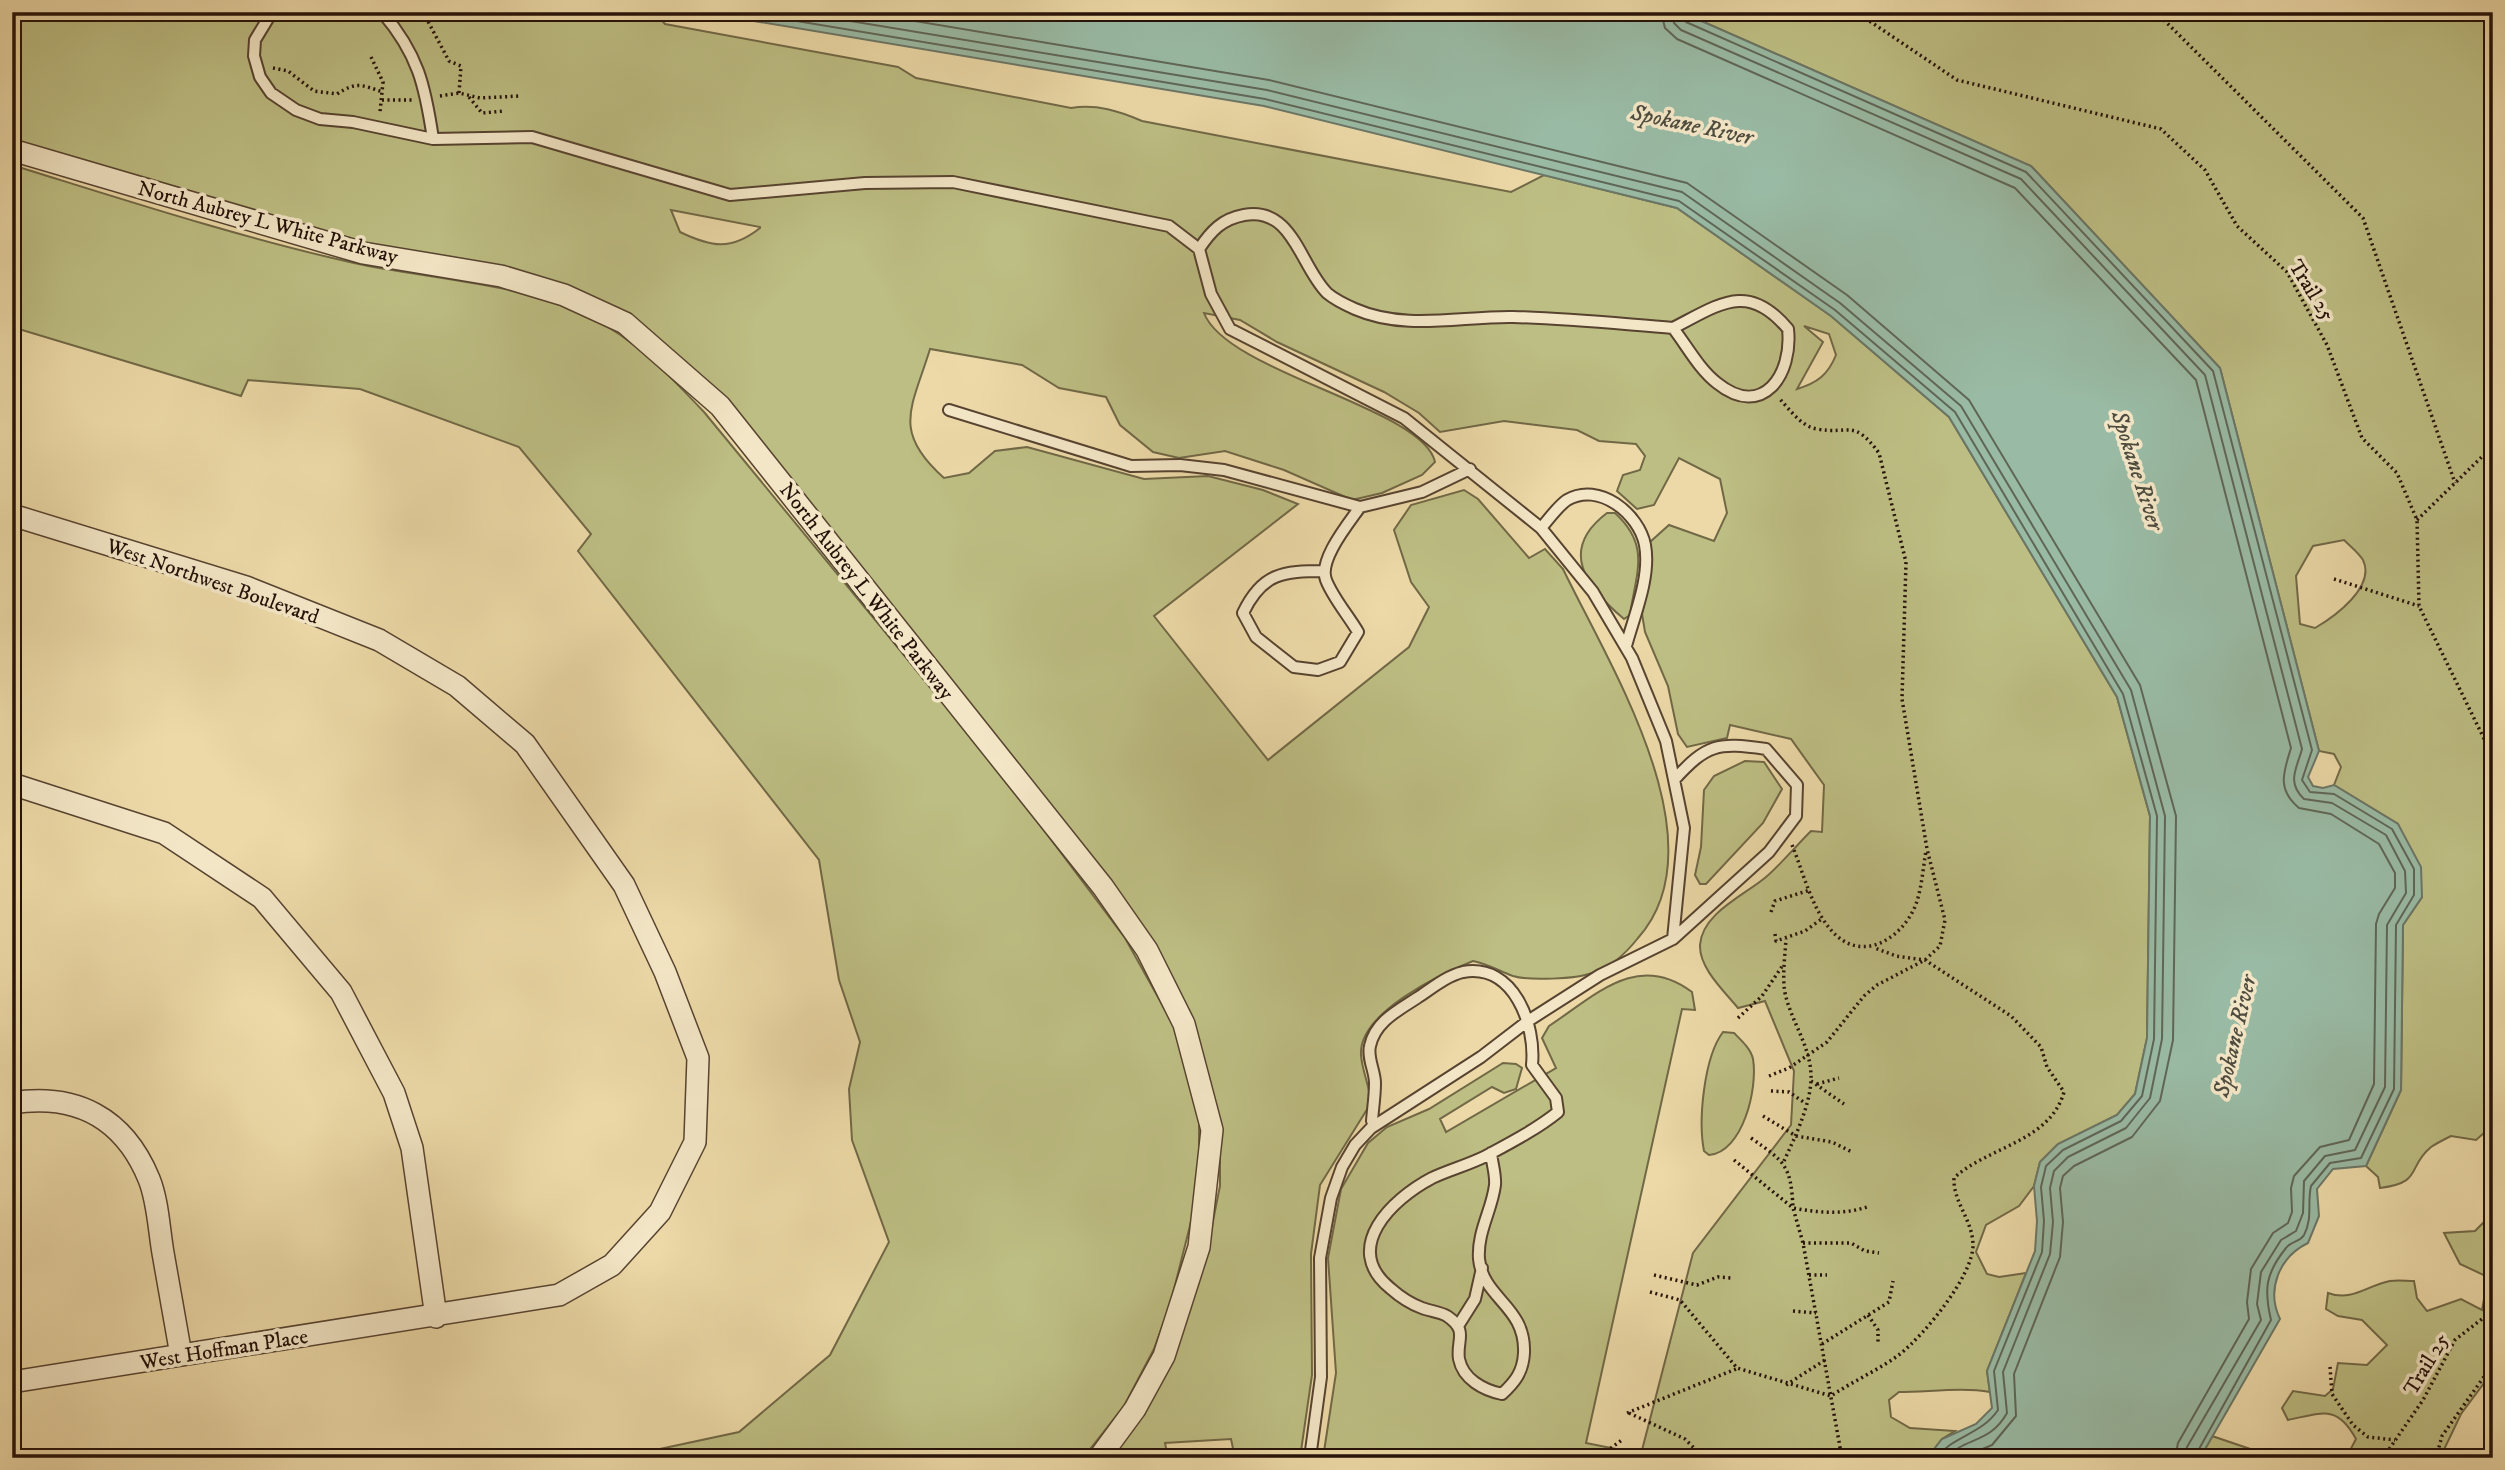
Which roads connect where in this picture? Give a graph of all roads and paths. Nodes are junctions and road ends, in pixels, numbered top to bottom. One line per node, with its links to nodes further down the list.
1 (272, 12): 7 (lane)
2 (382, 12): 12 (lane)
3 (423, 12): 9 (path)
4 (1856, 12): 27 (path, Trail 25)
5 (2156, 12): 24 (path)
6 (371, 57): 8 (path)
7 (257, 67): 8 (path); 15 (lane)
8 (383, 92): 13 (path)
9 (459, 93): 11 (path); 12 (path)
10 (520, 96): 11 (path)
11 (469, 97): 14 (path)
12 (427, 99): 13 (path); 16 (lane)
13 (382, 100): 15 (path)
14 (504, 111)
15 (376, 128): 16 (lane)
16 (433, 139): 18 (lane)
17 (12, 150): 95 (street, North Aubrey L White Parkway)
18 (1199, 249): 19 (lane); 23 (lane)
19 (1673, 328): 20 (lane); 20 (lane)
20 (1771, 389): 37 (path)
21 (948, 410): 25 (lane)
22 (2493, 446): 24 (path)
23 (1470, 470): 25 (lane); 28 (lane)
24 (2455, 483): 27 (path)
25 (1360, 507): 29 (lane)
26 (12, 515): 81 (street, West Northwest Boulevard)
27 (2417, 520): 31 (path, Trail 25)
28 (1541, 528): 32 (lane); 32 (lane)
29 (1324, 571): 29 (lane)
30 (2334, 579): 31 (path)
31 (2418, 606): 33 (path, Trail 25)
32 (1626, 646): 34 (lane)
33 (2493, 757)
34 (1674, 780): 36 (lane); 42 (lane)
35 (12, 784): 81 (street)
36 (1786, 830): 38 (path); 42 (lane)
37 (1927, 849): 44 (path); 45 (path)
38 (1810, 890): 39 (path); 40 (path)
39 (1771, 912)
40 (1823, 918): 43 (path); 44 (path)
41 (1775, 934): 43 (path)
42 (1673, 939): 48 (lane)
43 (1786, 939): 46 (path)
44 (1875, 948): 45 (path)
45 (1925, 960): 49 (path); 92 (path)
46 (1784, 963): 47 (path); 49 (path)
47 (1738, 1018)
48 (1528, 1021): 59 (lane); 63 (lane); 96 (lane)
49 (1809, 1055): 50 (path); 52 (path)
50 (1769, 1076)
51 (1839, 1078): 53 (path)
52 (1811, 1081): 53 (path); 56 (path)
53 (1817, 1084): 57 (path)
54 (1771, 1091): 56 (path)
55 (12, 1103): 85 (street)
56 (1805, 1103): 60 (path)
57 (1844, 1104)
58 (1763, 1116): 60 (path)
59 (1372, 1121)
60 (1796, 1136): 62 (path); 65 (path)
61 (1751, 1138): 65 (path)
62 (1852, 1152)
63 (1491, 1153): 70 (lane); 82 (lane)
64 (1734, 1160): 67 (path)
65 (1784, 1161): 67 (path)
66 (1870, 1206): 67 (path)
67 (1793, 1208): 68 (path)
68 (1803, 1242): 69 (path); 72 (path)
69 (1879, 1253)
70 (1482, 1268): 82 (lane); 82 (lane)
71 (1654, 1275): 74 (path)
72 (1809, 1275): 73 (path); 79 (path)
73 (1827, 1275)
74 (1732, 1278)
75 (1893, 1281): 80 (path)
76 (2493, 1288): 94 (path, Trail 25)
77 (1650, 1292): 89 (path)
78 (1793, 1311): 79 (path)
79 (1816, 1313): 84 (path)
80 (1868, 1315): 83 (path); 84 (path)
81 (436, 1317): 85 (street, West Hoffman Place)
82 (1458, 1326)
83 (1878, 1342)
84 (1822, 1344): 86 (path)
85 (181, 1354): 90 (street, West Hoffman Place)
86 (1825, 1360): 91 (path); 92 (path)
87 (2493, 1364): 101 (path)
88 (2330, 1367): 94 (path)
89 (1737, 1368): 91 (path); 98 (path)
90 (12, 1382)
91 (1786, 1385): 92 (path)
92 (1831, 1396): 99 (path)
93 (1622, 1440): 97 (path)
94 (2395, 1440): 100 (path, Trail 25)
95 (1098, 1458)
96 (1310, 1458)
97 (1597, 1458)
98 (1704, 1458)
99 (1838, 1458)
100 (2383, 1458)
101 (2436, 1458)

